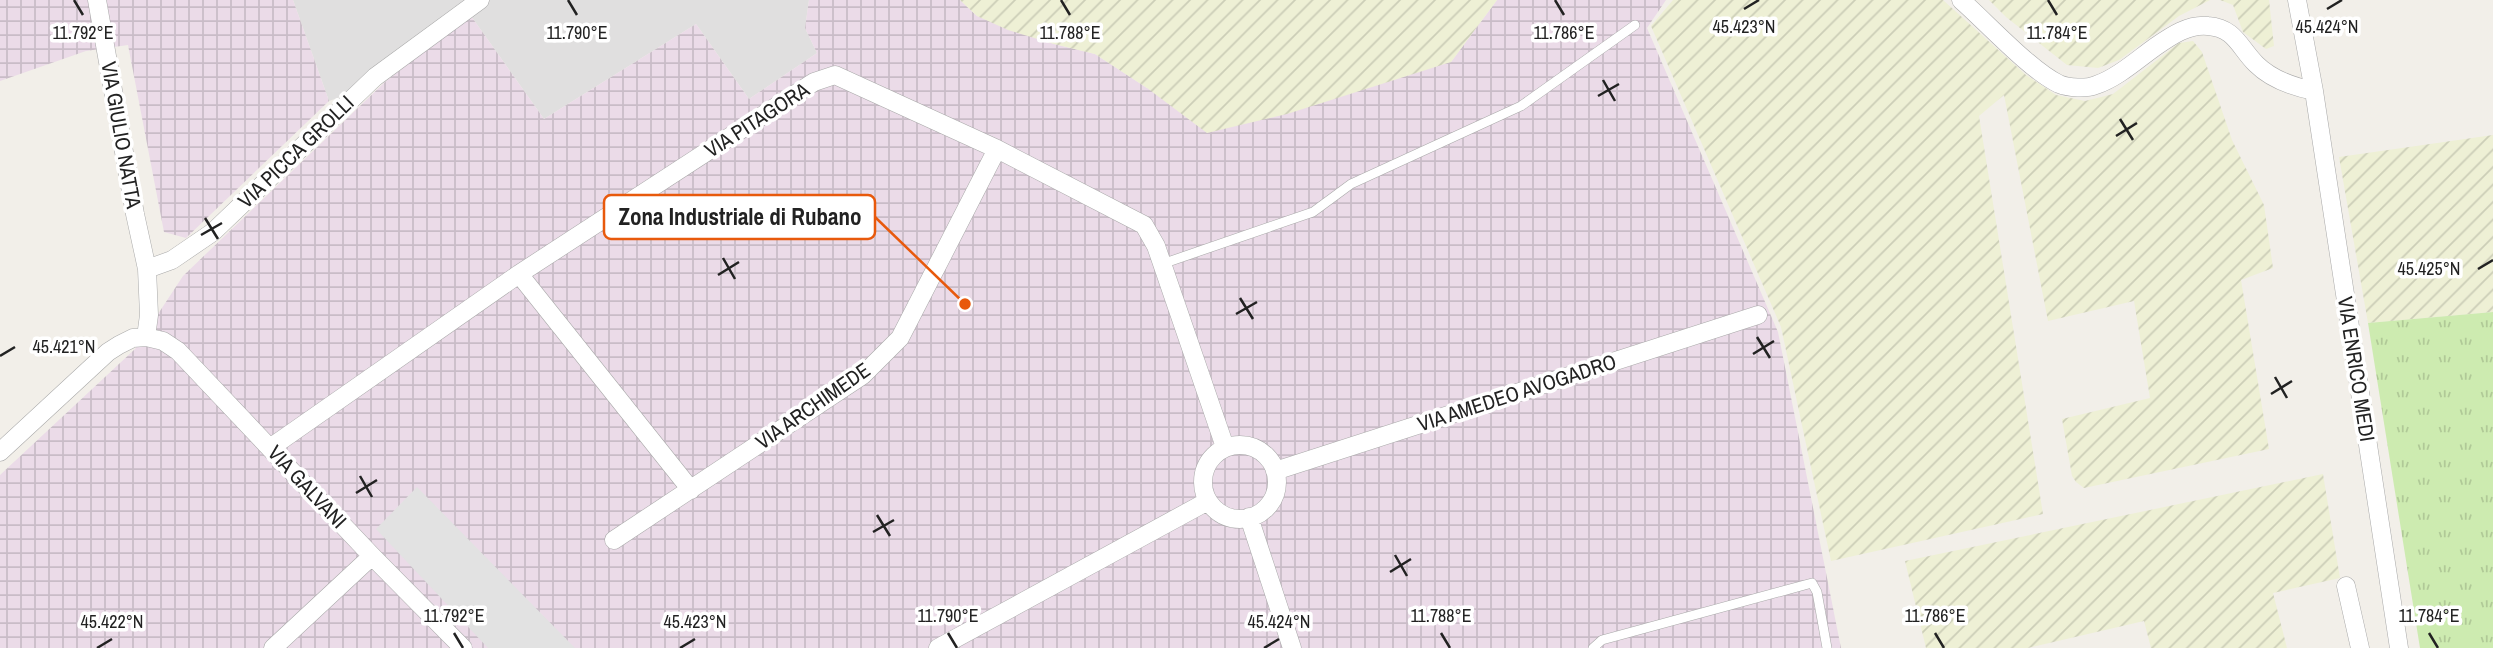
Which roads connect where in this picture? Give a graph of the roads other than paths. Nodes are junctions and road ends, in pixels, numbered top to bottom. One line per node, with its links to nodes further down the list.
1 (97, 0): 9 (street, VIA GIULIO NATTA)
2 (480, 0): 9 (street, VIA PICCA GROLLI)
3 (1961, 0): 6 (street)
4 (2297, 0): 6 (street, VIA ENRICO MEDI)
5 (1635, 25): 8 (lane)
6 (2314, 91): 30 (street, VIA ENRICO MEDI)
7 (997, 149): 8 (street, VIA PITAGORA); 10 (street, VIA PITAGORA); 17 (street, VIA ARCHIMEDE)
8 (1162, 264): 13 (street, VIA PITAGORA)
9 (147, 269): 12 (street)
10 (519, 275): 14 (street, VIA PITAGORA); 17 (street)
11 (1758, 315): 16 (street, VIA AMEDEO AVOGADRO)
12 (146, 337): 14 (street, VIA GALVANI); 15 (street)
13 (1225, 447): 16 (street); 18 (street)
14 (270, 448): 21 (street, VIA GALVANI)
15 (0, 452)
16 (1275, 471): 19 (street)
17 (691, 490): 20 (street, VIA ARCHIMEDE)
18 (1208, 501): 19 (street); 25 (street)
19 (1249, 517): 26 (street)
20 (614, 540)
21 (372, 556): 23 (street); 24 (street, VIA GALVANI)
22 (2346, 586): 29 (street)
23 (274, 648)
24 (463, 648)
25 (938, 648)
26 (1292, 648)
27 (1593, 648): 28 (lane)
28 (1827, 648)
29 (2360, 648)
30 (2399, 648)

